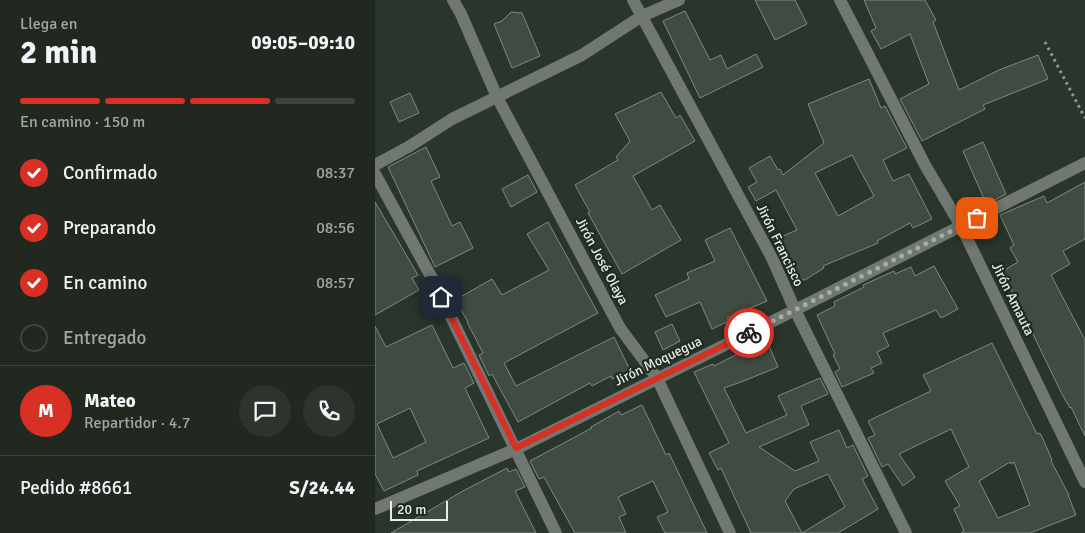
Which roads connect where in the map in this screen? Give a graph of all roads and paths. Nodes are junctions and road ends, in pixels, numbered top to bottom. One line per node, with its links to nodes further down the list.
1 (453, 0): 7 (street, Jirón José Olaya)
2 (633, 0): 5 (street, Jirón Francisco)
3 (679, 0): 5 (street)
4 (839, 0): 12 (street, Jirón Amauta)
5 (643, 16): 7 (street); 13 (street, Jirón Francisco)
6 (1045, 42): 8 (path)
7 (497, 97): 10 (street); 14 (street, Jirón José Olaya)
8 (1085, 118)
9 (1085, 163): 12 (street, Jirón Moquegua)
10 (375, 165)
11 (375, 174): 15 (street)
12 (961, 226): 13 (street, Jirón Moquegua); 16 (street, Jirón Amauta)
13 (795, 310): 14 (street, Jirón Moquegua); 20 (street, Jirón Francisco)
14 (657, 378): 15 (street, Jirón Moquegua); 19 (street, Jirón José Olaya)
15 (516, 448): 17 (street, Jirón Moquegua); 18 (street)
16 (1085, 482)
17 (375, 509)
18 (556, 533)
19 (731, 533)
20 (906, 533)

